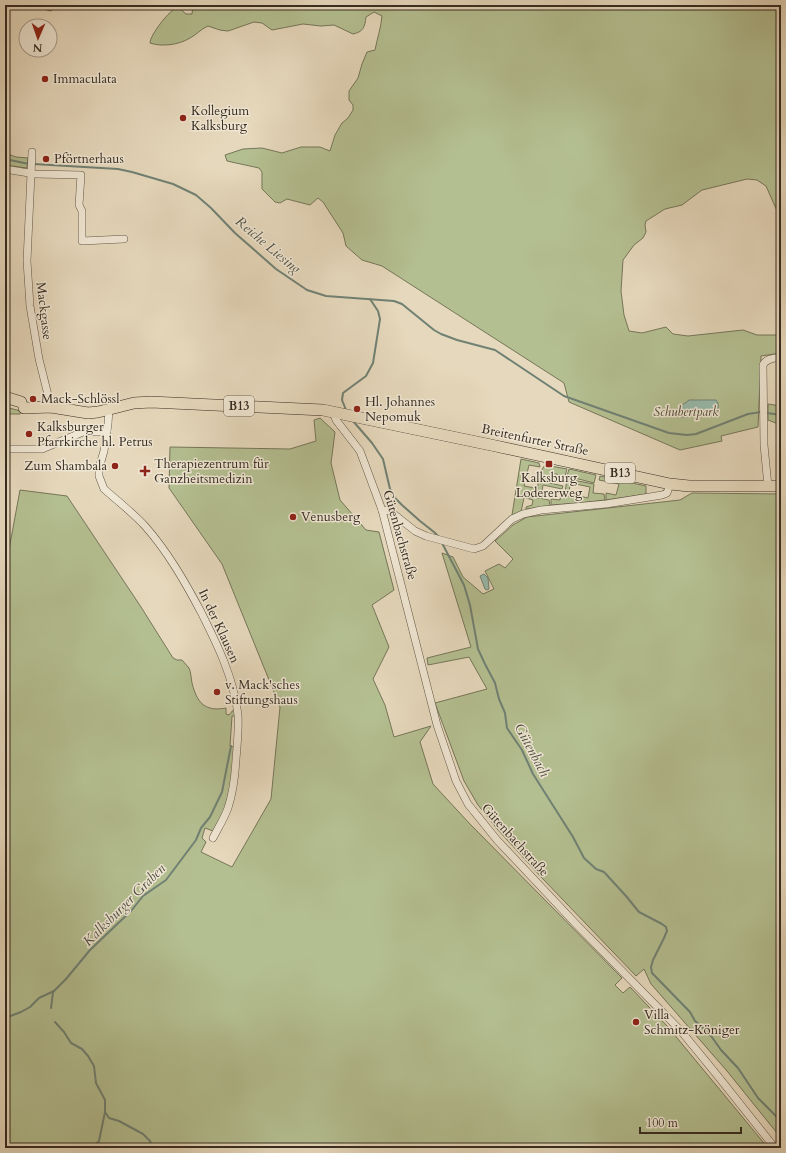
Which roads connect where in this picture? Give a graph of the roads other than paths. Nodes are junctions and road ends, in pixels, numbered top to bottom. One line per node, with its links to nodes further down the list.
1 (32, 156): 3 (street, Mackgasse)
2 (5, 169): 3 (street)
3 (31, 171): 4 (street); 9 (street, Mackgasse)
4 (124, 239)
5 (781, 357): 15 (street)
6 (5, 397): 8 (main road, B13)
7 (5, 403): 8 (main road, B13)
8 (23, 405): 9 (main road, B13)
9 (46, 407): 10 (main road, B13)
10 (109, 409): 11 (main road, B13); 12 (street, In der Klausen)
11 (337, 412): 14 (main road, Breitenfurter Straße / B13); 17 (street, Gütenbachstraße)
12 (107, 431): 13 (street); 18 (street, In der Klausen)
13 (5, 449)
14 (670, 484): 15 (main road, Breitenfurter Straße / B13); 17 (street)
15 (768, 486): 16 (main road, Breitenfurter Straße / B13)
16 (781, 486)
17 (382, 510): 19 (street, Gütenbachstraße)
18 (213, 838)
19 (775, 1148)

